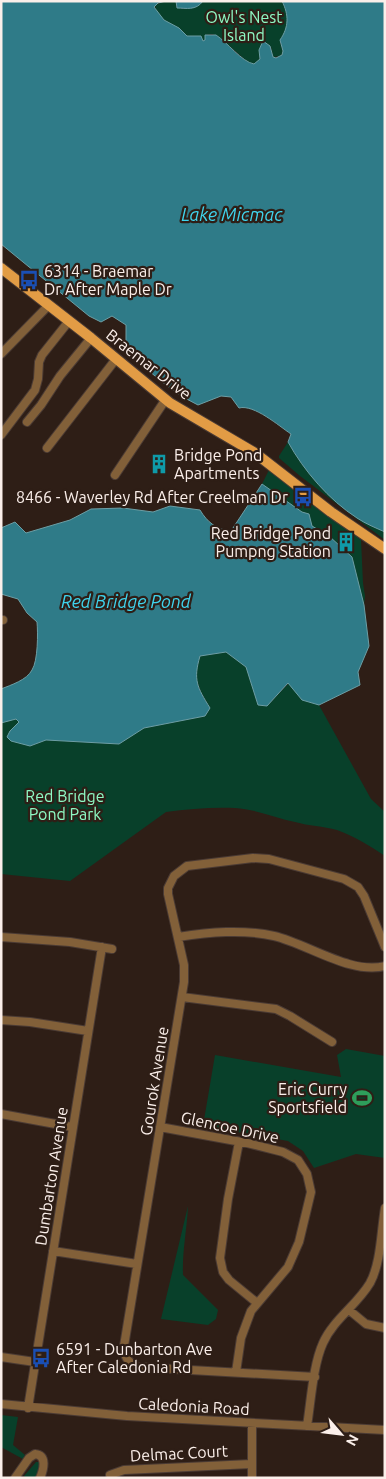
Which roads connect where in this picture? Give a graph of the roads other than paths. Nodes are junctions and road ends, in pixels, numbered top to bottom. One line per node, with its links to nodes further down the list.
1 (1, 268): 2 (main road, Braemar Drive)
2 (49, 305): 3 (main road, Braemar Drive); 5 (street)
3 (69, 321): 4 (main road, Braemar Drive); 9 (street)
4 (91, 338): 6 (main road, Braemar Drive); 8 (street)
5 (1, 354)
6 (116, 359): 7 (main road, Braemar Drive); 10 (street)
7 (166, 400): 11 (street); 12 (main road, Braemar Drive)
8 (27, 422)
9 (1, 435)
10 (47, 448)
11 (115, 474)
12 (385, 549)
13 (1, 937): 16 (street)
14 (178, 937): 15 (street, Gourok Avenue); 18 (street); 19 (street, Gourok Avenue)
15 (385, 947)
16 (102, 948): 17 (street); 21 (street, Dumbarton Avenue)
17 (112, 949)
18 (385, 966)
19 (182, 997): 22 (street); 25 (street, Gourok Avenue)
20 (1, 1020): 21 (street)
21 (88, 1031): 24 (street, Dumbarton Avenue)
22 (332, 1042)
23 (1, 1114): 24 (street)
24 (72, 1127): 28 (street, Dumbarton Avenue)
25 (160, 1127): 26 (street, Glencoe Drive); 29 (street, Gourok Avenue)
26 (239, 1142): 30 (street); 30 (street, Glencoe Drive)
27 (385, 1209): 31 (street)
28 (53, 1251): 29 (street); 34 (street, Dumbarton Avenue)
29 (137, 1264): 35 (street, Gourok Avenue)
30 (257, 1303): 35 (street, Glencoe Drive)
31 (349, 1310): 32 (street); 36 (street)
32 (385, 1328)
33 (1, 1357): 34 (street)
34 (35, 1362): 38 (street, Dumbarton Avenue)
35 (236, 1372): 36 (street, Gourok Avenue)
36 (315, 1377): 40 (street)
37 (1, 1404): 38 (street, Caledonia Road)
38 (28, 1408): 39 (street, Caledonia Road)
39 (252, 1423): 40 (street, Caledonia Road); 42 (street)
40 (307, 1426): 41 (street, Caledonia Road)
41 (385, 1430)
42 (251, 1464): 43 (street, Delmac Court); 46 (street)
43 (110, 1475)
44 (15, 1478): 45 (street)
45 (40, 1478)
46 (252, 1478)

